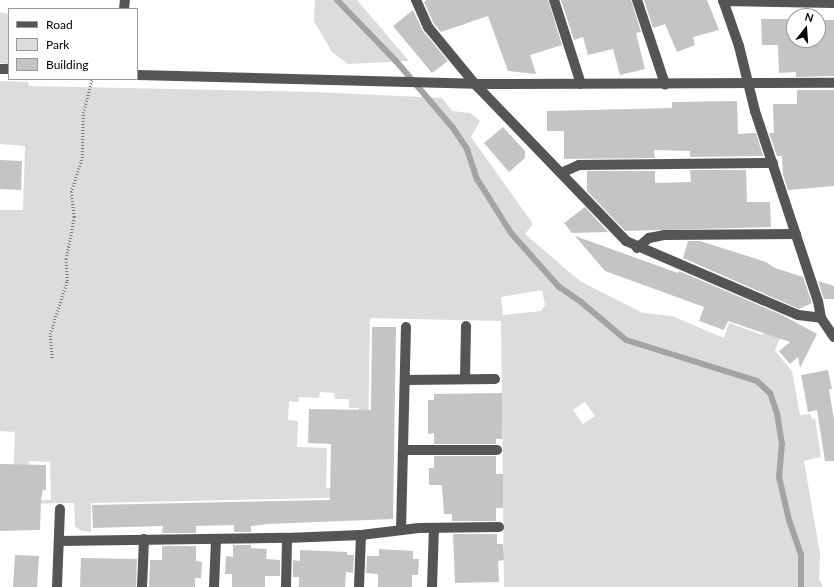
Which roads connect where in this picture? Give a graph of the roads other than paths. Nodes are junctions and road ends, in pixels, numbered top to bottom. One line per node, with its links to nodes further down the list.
1 (416, 0): 10 (street)
2 (554, 0): 11 (street)
3 (637, 0): 12 (street)
4 (723, 0): 5 (street); 13 (street)
5 (834, 3)
6 (138, 70): 8 (street)
7 (138, 75): 8 (street)
8 (150, 76): 10 (street)
9 (834, 83): 13 (street)
10 (475, 84): 11 (street); 15 (street)
11 (581, 84): 12 (street)
12 (665, 84): 13 (street)
13 (748, 84): 14 (street)
14 (772, 164): 15 (street); 16 (street)
15 (561, 173): 17 (street)
16 (796, 234): 17 (street); 18 (street)
17 (637, 248): 18 (street)
18 (821, 318): 21 (street)
19 (466, 326): 22 (street)
20 (406, 327): 24 (street)
21 (834, 337)
22 (465, 379): 23 (street); 24 (street)
23 (495, 379)
24 (405, 380): 25 (street)
25 (404, 450): 26 (street); 30 (street)
26 (497, 450)
27 (60, 509): 35 (street)
28 (499, 527): 29 (street)
29 (434, 528): 30 (street); 41 (street)
30 (401, 530): 31 (street)
31 (361, 535): 32 (street); 40 (street)
32 (287, 538): 33 (street); 39 (street)
33 (216, 539): 34 (street); 38 (street)
34 (144, 540): 35 (street); 37 (street)
35 (59, 541): 36 (street)
36 (57, 587)
37 (142, 587)
38 (214, 587)
39 (286, 587)
40 (359, 587)
41 (432, 587)

